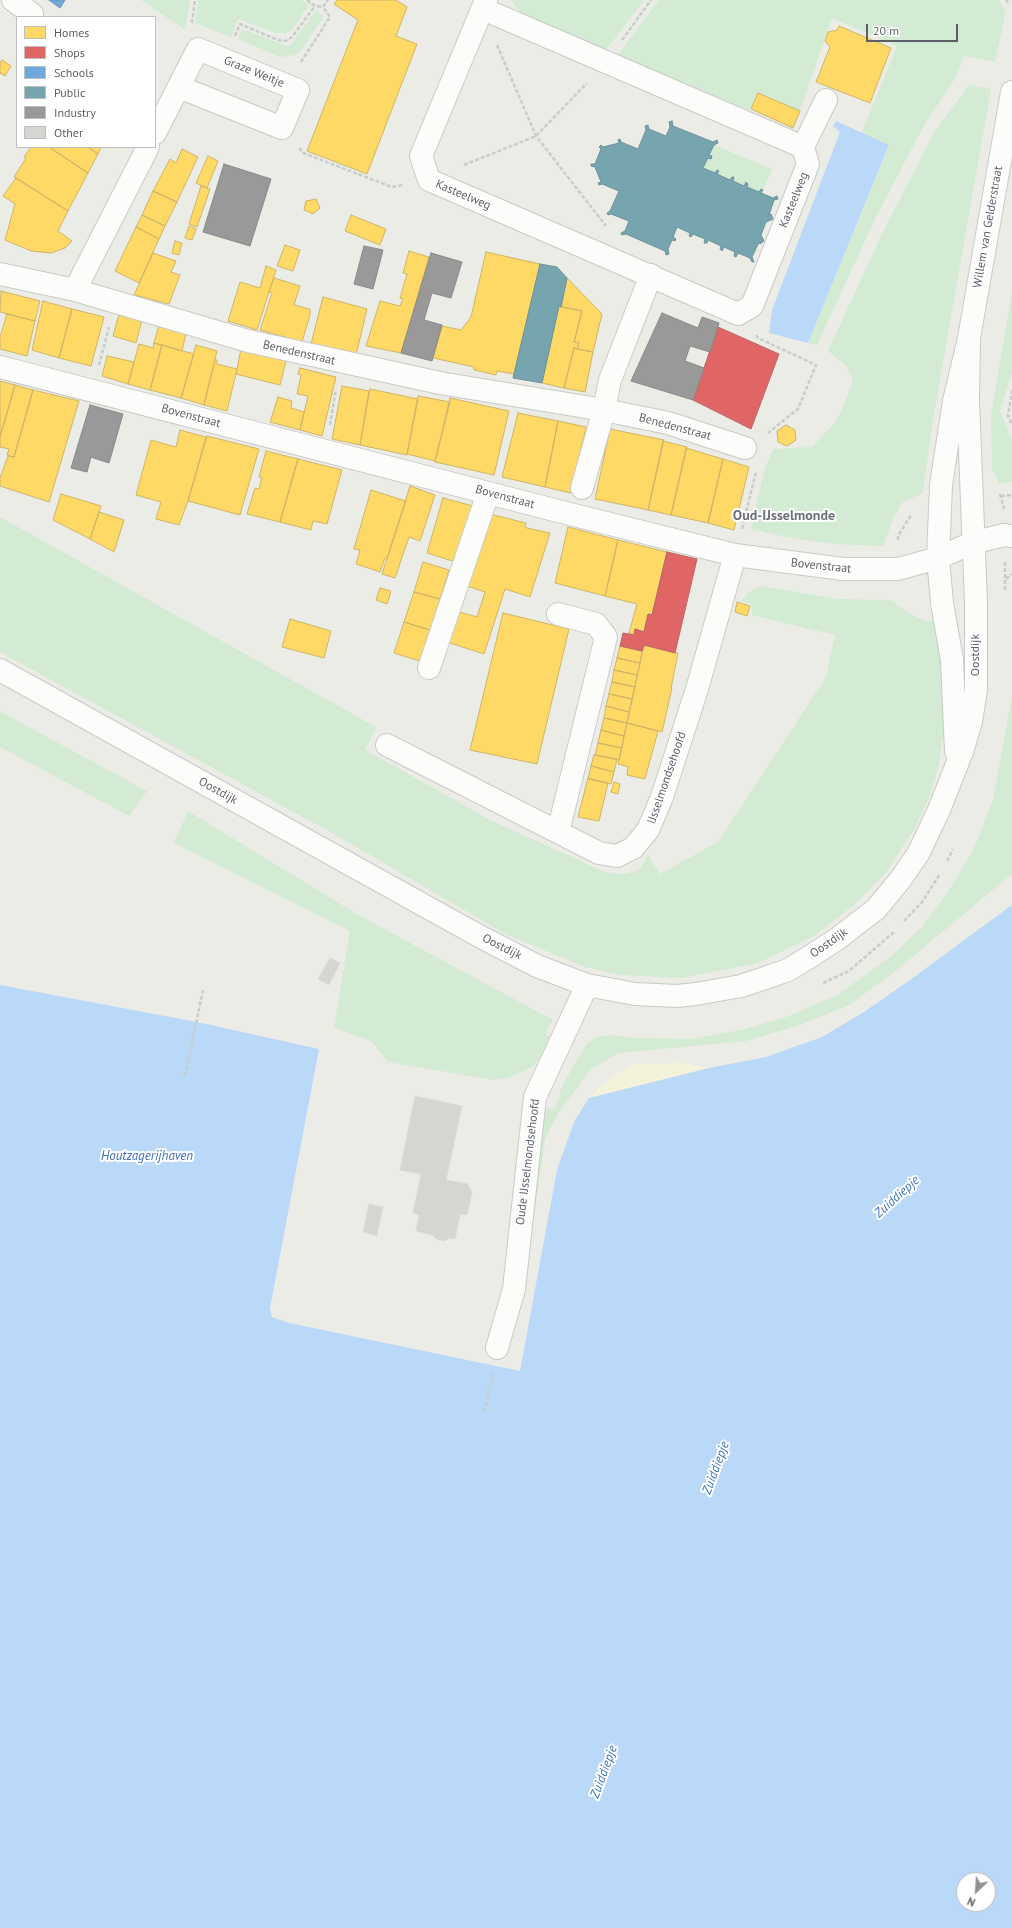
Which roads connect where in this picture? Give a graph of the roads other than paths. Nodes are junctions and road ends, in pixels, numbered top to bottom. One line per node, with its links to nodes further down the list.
1 (13, 0): 3 (street)
2 (484, 5): 8 (street); 11 (street, Kasteelweg)
3 (32, 14)
4 (179, 87): 4 (street, Graze Weitje); 7 (street, Graze Weitje)
5 (1012, 92): 13 (street, Willem van Gelderstraat)
6 (826, 100): 8 (street)
7 (156, 131)
8 (803, 147): 11 (street, Kasteelweg)
9 (147, 148): 12 (street)
10 (0, 274): 12 (street, Benedenstraat)
11 (651, 275): 15 (street)
12 (76, 290): 15 (street, Benedenstraat)
13 (969, 338): 20 (street, Willem van Gelderstraat); 22 (street, Willem van Gelderstraat)
14 (0, 367): 18 (street, Bovenstraat)
15 (604, 410): 16 (street, Benedenstraat); 17 (street)
16 (745, 448)
17 (582, 488)
18 (488, 493): 21 (street, Bovenstraat); 24 (street)
19 (1012, 536): 20 (street, Bovenstraat)
20 (972, 543): 22 (street, Bovenstraat); 27 (street, Oostdijk)
21 (735, 554): 22 (street, Bovenstraat); 28 (street, IJsselmondsehoofd)
22 (938, 558): 27 (street, Oostdijk)
23 (558, 614): 28 (street)
24 (430, 668)
25 (0, 670): 29 (street, Oostdijk)
26 (387, 745): 28 (street, IJsselmondsehoofd)
27 (956, 764): 29 (street, Oostdijk)
28 (558, 832)
29 (587, 985): 30 (street, Oude IJsselmondsehoofd)
30 (496, 1357)

